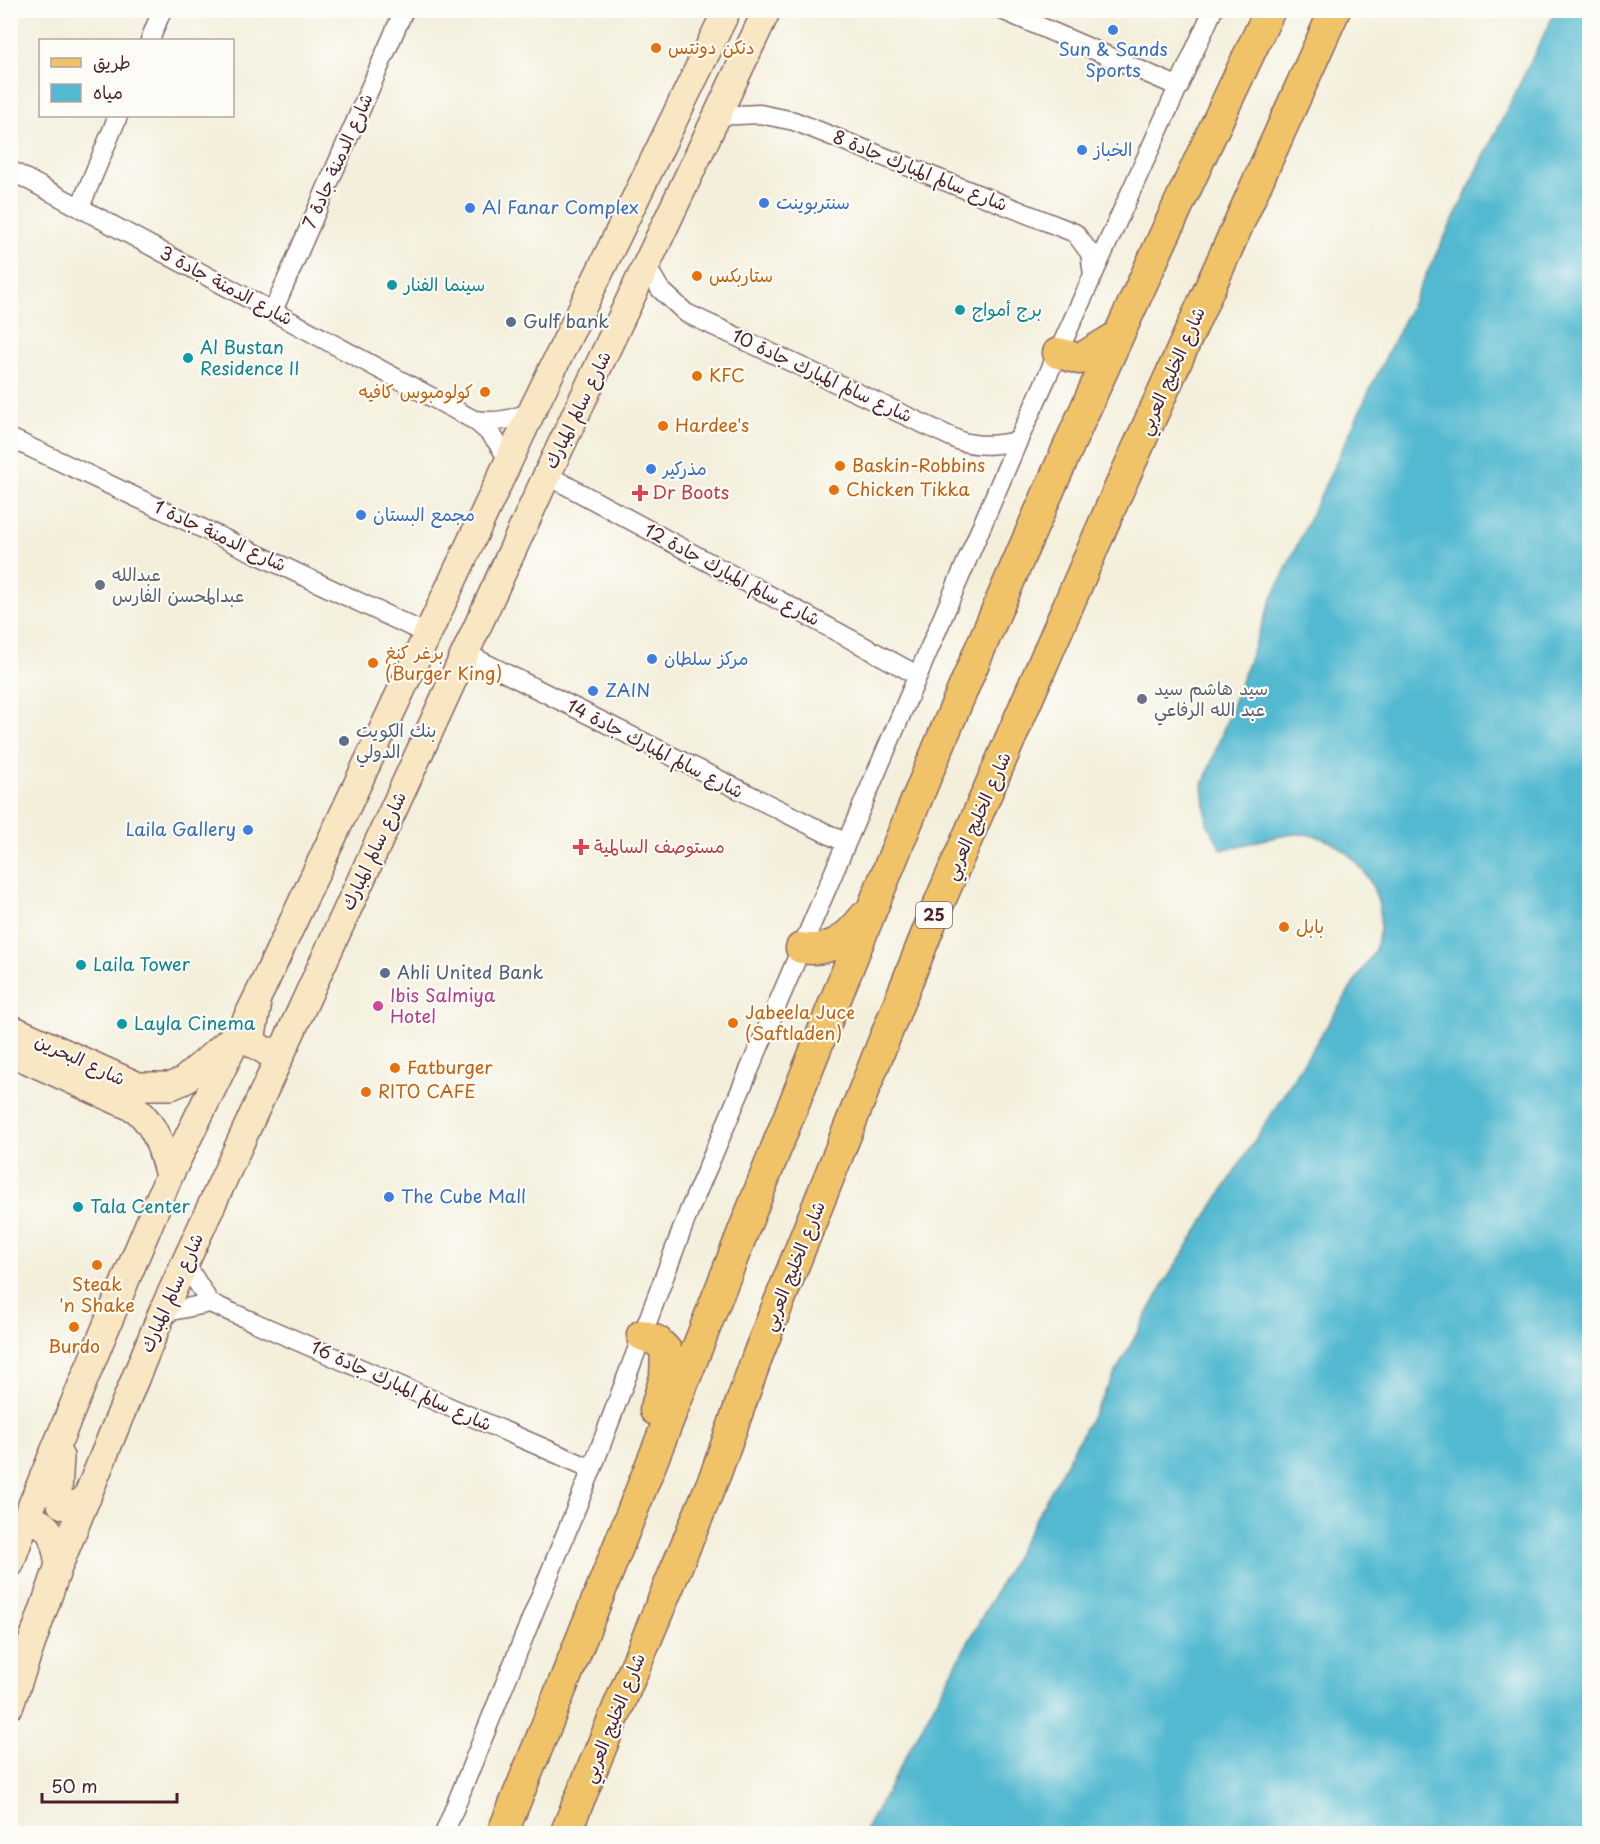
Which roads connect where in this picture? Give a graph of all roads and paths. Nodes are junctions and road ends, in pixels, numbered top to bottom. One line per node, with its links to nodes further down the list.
1 (162, 10): 11 (street)
2 (404, 10): 20 (street, شارع الدمنة جادة 7)
3 (727, 10): 23 (main road)
4 (766, 10): 14 (main road, شارع سالم المبارك)
5 (1002, 10): 12 (street)
6 (1214, 10): 12 (street)
7 (1270, 10): 21 (main road)
8 (1319, 10): 13 (main road)
9 (1335, 10): 13 (main road, شارع الخليج العربي / 25)
10 (1355, 10): 13 (main road)
11 (150, 39)
12 (1179, 87): 19 (street)
13 (1299, 87): 57 (main road, شارع الخليج العربي / 25)
14 (715, 116): 18 (main road, شارع سالم المبارك); 19 (street, شارع سالم المبارك جادة 8)
15 (118, 117): 17 (street)
16 (10, 170): 17 (street, شارع الدمنة جادة 3)
17 (80, 207): 20 (street, شارع الدمنة جادة 3)
18 (647, 267): 26 (street, شارع سالم المبارك جادة 10); 28 (main road, شارع سالم المبارك)
19 (1093, 276): 22 (street)
20 (273, 311): 24 (street, شارع الدمنة جادة 3)
21 (1116, 337): 22 (main road); 33 (main road)
22 (1058, 353): 26 (street)
23 (532, 411): 24 (street, شارع الدمنة جادة 3); 27 (main road)
24 (474, 420): 27 (street, شارع الدمنة جادة 3)
25 (10, 438): 29 (street, شارع الدمنة جادة 1)
26 (1018, 441): 31 (street)
27 (509, 464): 29 (main road)
28 (547, 475): 30 (main road, شارع سالم المبارك); 31 (street, شارع سالم المبارك جادة 12)
29 (429, 635): 35 (main road)
30 (465, 653): 32 (street, شارع سالم المبارك جادة 14); 38 (main road, شارع سالم المبارك)
31 (917, 675): 32 (street)
32 (846, 843): 34 (street)
33 (878, 897): 34 (main road); 50 (main road)
34 (801, 948): 46 (street)
35 (261, 990): 37 (main road); 38 (main road)
36 (10, 1028): 40 (main road, شارع البحرين)
37 (240, 1031): 40 (main road, شارع البحرين); 42 (main road)
38 (282, 1050): 43 (main road, شارع سالم المبارك)
39 (10, 1052): 41 (main road, شارع البحرين)
40 (153, 1087): 41 (main road)
41 (148, 1119): 42 (main road)
42 (170, 1176): 47 (main road)
43 (185, 1263): 44 (street); 45 (main road, شارع سالم المبارك)
44 (210, 1303): 45 (street); 48 (street, شارع سالم المبارك جادة 16)
45 (162, 1313): 49 (main road, شارع سالم المبارك)
46 (642, 1335): 48 (street); 50 (main road)
47 (62, 1437): 49 (main road); 51 (main road)
48 (592, 1469): 55 (street)
49 (87, 1498): 53 (main road, شارع سالم المبارك)
50 (634, 1507): 56 (main road)
51 (26, 1519): 52 (main road); 53 (main road)
52 (10, 1564)
53 (59, 1565): 54 (main road, شارع سالم المبارك)
54 (10, 1705)
55 (444, 1833)
56 (502, 1833)
57 (565, 1833)

